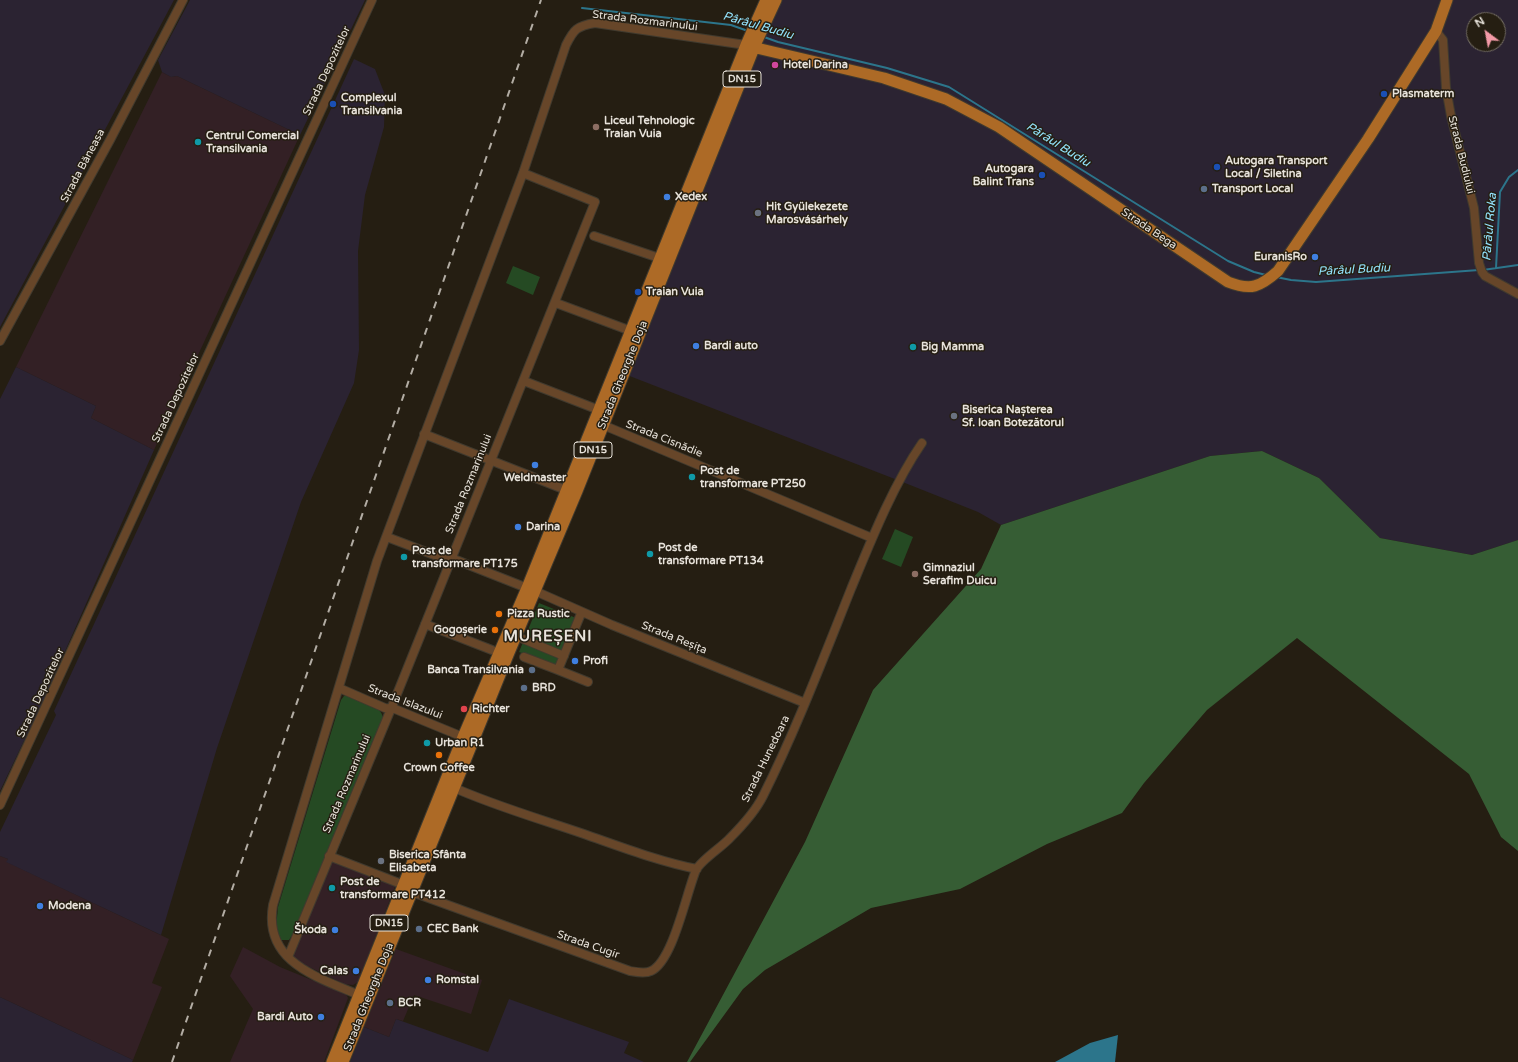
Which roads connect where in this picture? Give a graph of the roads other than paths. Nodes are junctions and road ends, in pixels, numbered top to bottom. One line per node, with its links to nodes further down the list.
1 (182, 0): 15 (street, Strada Băneasa)
2 (372, 0): 40 (street, Strada Depozitelor)
3 (766, 0): 6 (main road, Strada Gheorghe Doja / DN15)
4 (776, 0): 6 (main road, Strada Gheorghe Doja / DN15)
5 (1447, 0): 7 (main road)
6 (758, 29): 8 (main road, Strada Gheorghe Doja / DN15)
7 (1436, 31): 8 (main road, Strada Bega); 12 (street, Strada Budiului)
8 (751, 44): 9 (street, Strada Rozmarinului); 11 (main road, Strada Gheorghe Doja / DN15)
9 (523, 173): 13 (street, Strada Rozmarinului); 19 (street, Strada Rozmarinului)
10 (594, 236): 11 (street)
11 (665, 260): 14 (main road, Strada Gheorghe Doja / DN15); 18 (main road, Strada Gheorghe Doja / DN15)
12 (1518, 294)
13 (556, 303): 14 (street); 16 (street, Strada Rozmarinului)
14 (631, 331): 17 (main road, Strada Gheorghe Doja / DN15)
15 (0, 341)
16 (524, 381): 17 (street); 21 (street, Strada Rozmarinului)
17 (599, 410): 22 (main road, Strada Gheorghe Doja / DN15)
18 (603, 425): 24 (street, Strada Cisnădie); 26 (main road, Strada Gheorghe Doja / DN15)
19 (424, 434): 21 (street); 23 (street, Strada Rozmarinului)
20 (922, 443): 24 (street, Strada Hunedoara)
21 (490, 461): 22 (street); 25 (street, Strada Rozmarinului)
22 (566, 490): 26 (main road, Strada Gheorghe Doja / DN15)
23 (387, 537): 25 (street, Strada Reșița); 35 (street, Strada Rozmarinului)
24 (872, 538): 36 (street, Strada Hunedoara)
25 (450, 559): 26 (street, Strada Reșița); 28 (street, Strada Rozmarinului)
26 (531, 590): 36 (street, Strada Reșița); 38 (main road, Strada Gheorghe Doja / DN15); 39 (main road, Strada Gheorghe Doja / DN15)
27 (580, 616): 31 (street)
28 (425, 624): 30 (street); 37 (street, Strada Rozmarinului)
29 (523, 639): 31 (street)
30 (492, 650)
31 (564, 656): 33 (street)
32 (524, 657): 33 (street)
33 (558, 670): 34 (street)
34 (588, 682)
35 (339, 688): 37 (street, Strada Islazului); 44 (street, Strada Rozmarinului)
36 (805, 703): 42 (street, Strada Hunedoara)
37 (391, 708): 38 (street, Strada Islazului); 41 (street, Strada Rozmarinului)
38 (463, 737): 39 (main road, Strada Gheorghe Doja / DN15)
39 (449, 786): 42 (street); 43 (main road, Strada Gheorghe Doja / DN15)
40 (0, 805)
41 (329, 856): 43 (street, Strada Cugir); 44 (street, Strada Rozmarinului)
42 (697, 869): 43 (street, Strada Cugir)
43 (408, 888): 45 (main road, Strada Gheorghe Doja / DN15); 47 (main road, Strada Gheorghe Doja / DN15)
44 (288, 957): 45 (street, Strada Rozmarinului)
45 (360, 995): 46 (main road, Strada Gheorghe Doja / DN15)
46 (332, 1062)
47 (343, 1062)

